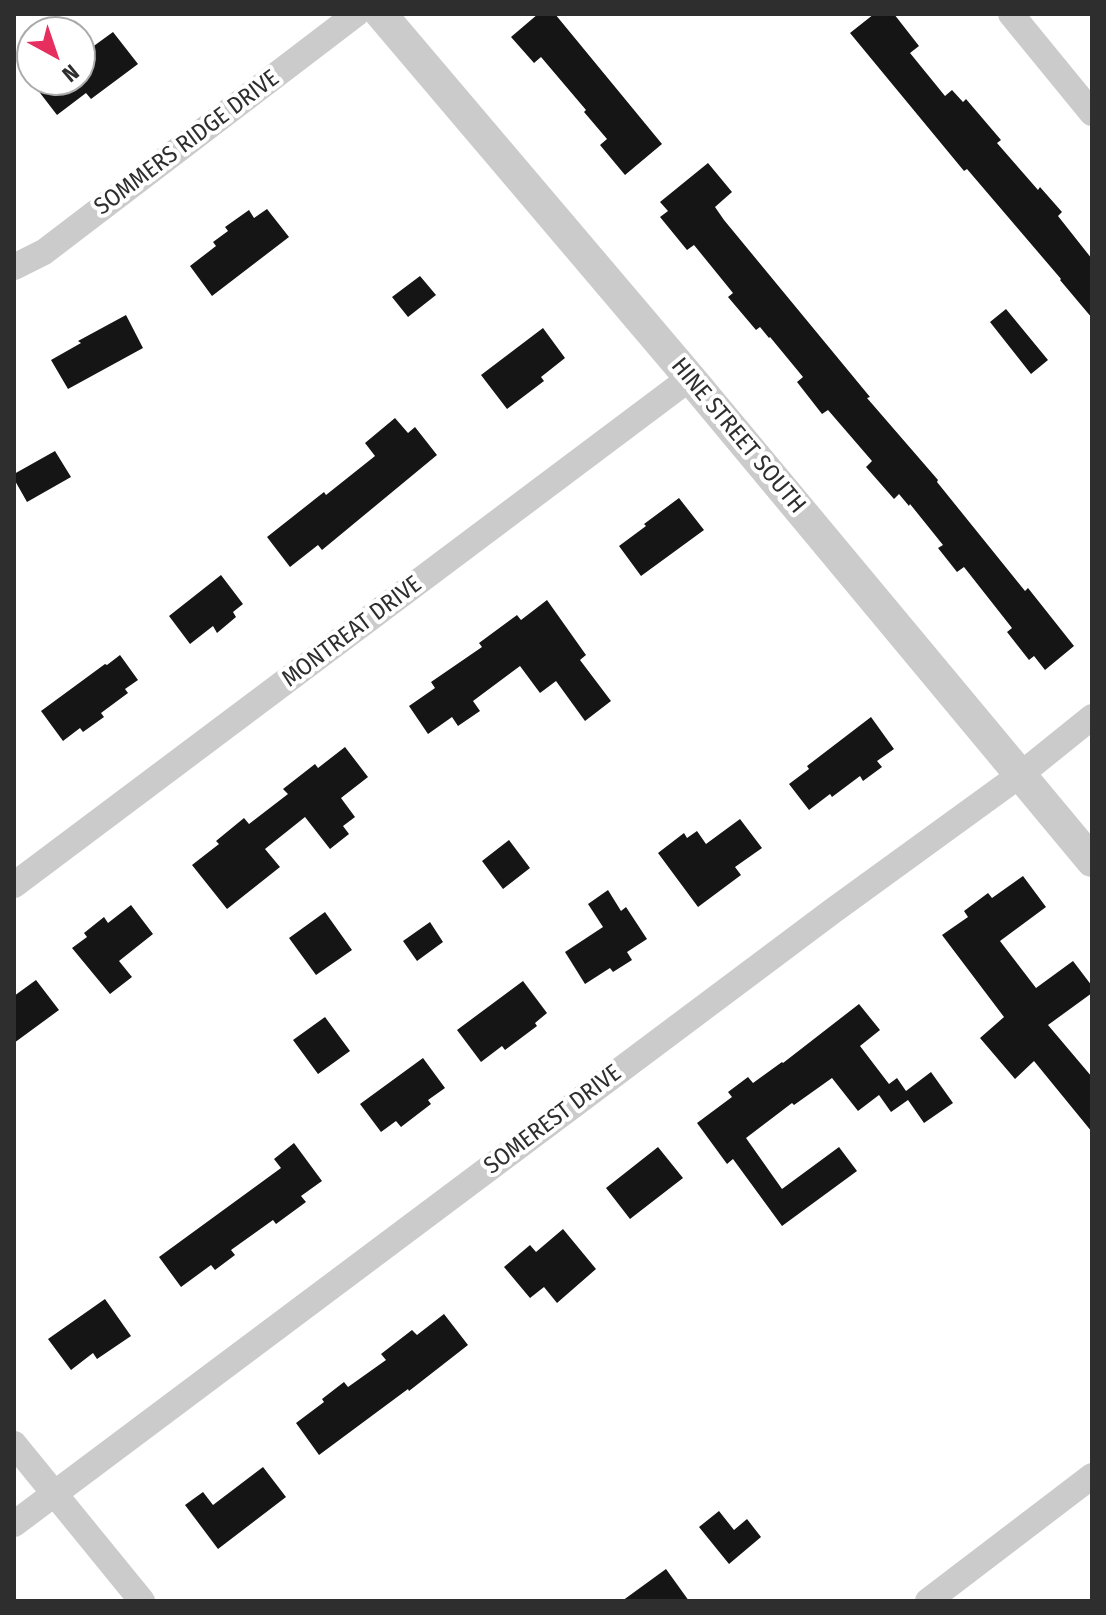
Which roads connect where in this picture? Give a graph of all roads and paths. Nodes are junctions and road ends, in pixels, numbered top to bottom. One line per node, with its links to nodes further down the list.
1 (356, 14): 5 (street, SOMMERS RIDGE DRIVE)
2 (381, 14): 6 (street, HINE STREET SOUTH)
3 (1011, 14): 4 (street)
4 (1092, 113)
5 (14, 267)
6 (690, 378): 8 (street, HINE STREET SOUTH); 10 (street, MONTREAT DRIVE)
7 (1092, 717): 8 (street, SOMEREST DRIVE)
8 (1020, 775): 9 (street, HINE STREET SOUTH); 13 (street, SOMEREST DRIVE)
9 (1092, 861)
10 (14, 885)
11 (14, 1444): 13 (street)
12 (1092, 1476): 16 (street)
13 (55, 1493): 14 (street, SOMEREST DRIVE); 15 (street)
14 (14, 1524)
15 (142, 1601)
16 (928, 1601)

